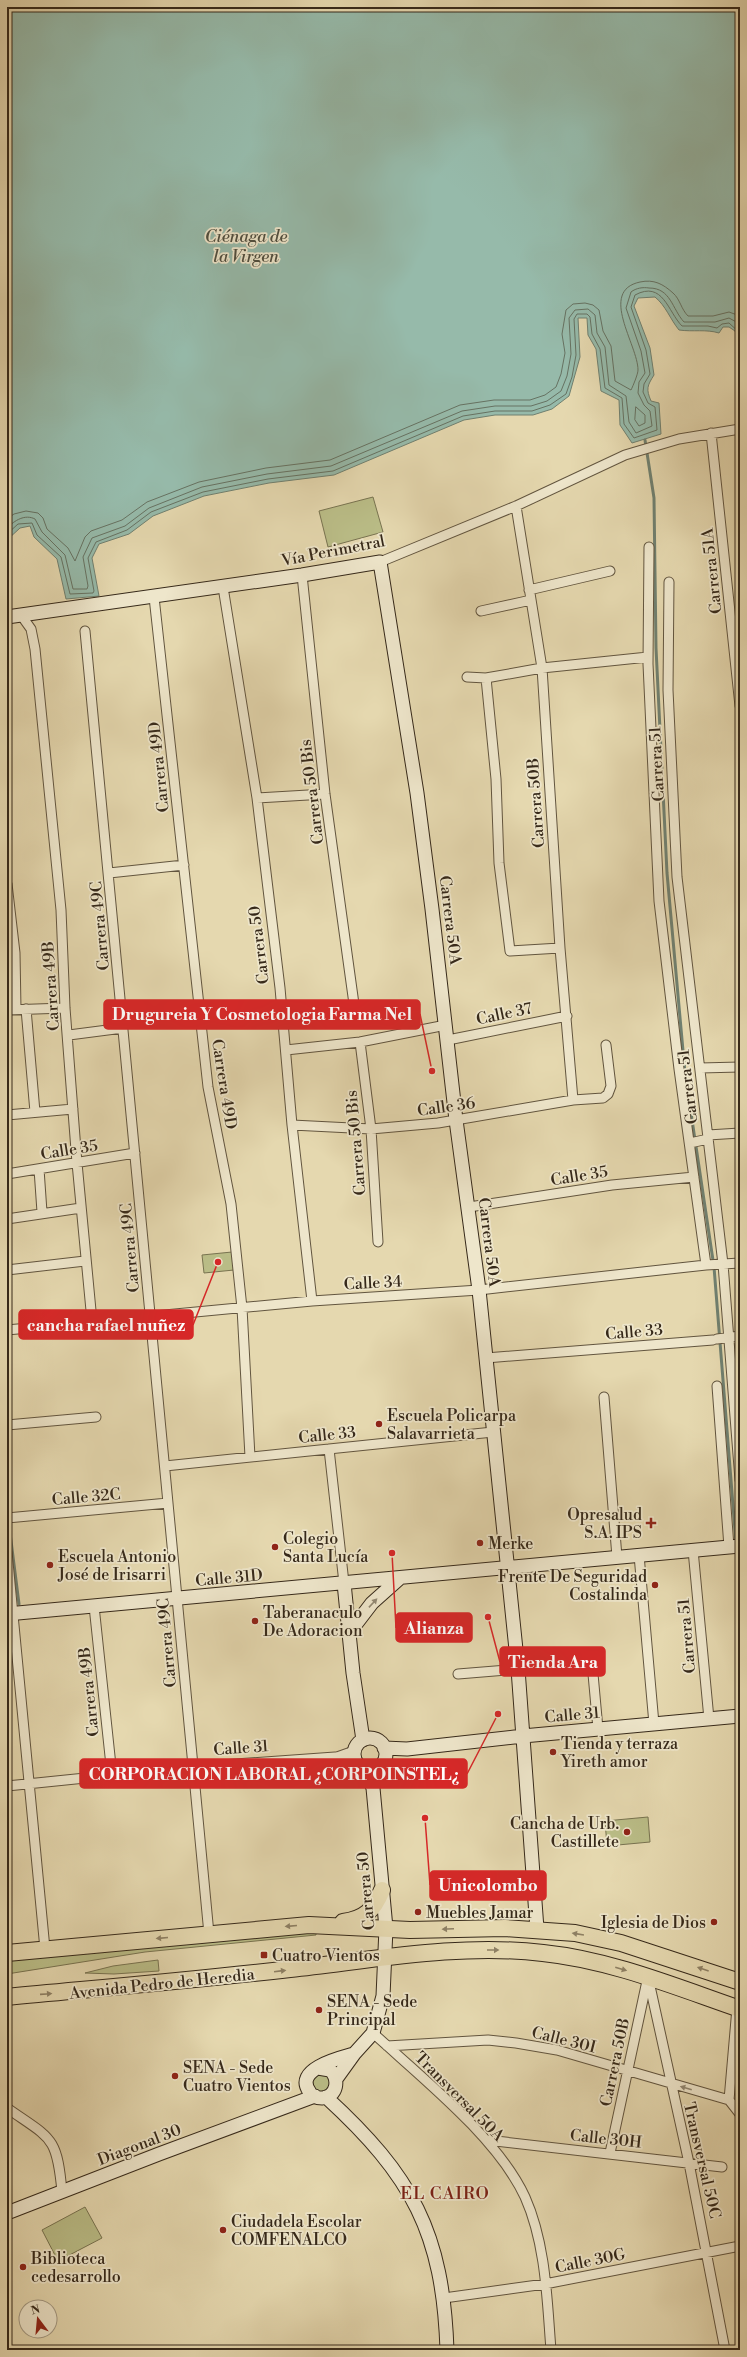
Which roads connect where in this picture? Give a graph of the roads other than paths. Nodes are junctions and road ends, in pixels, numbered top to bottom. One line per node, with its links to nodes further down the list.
1 (740, 428): 2 (street, Vía Perimetral)
2 (711, 432): 3 (street, Vía Perimetral); 21 (street, Carrera 51A)
3 (516, 506): 5 (street, Vía Perimetral); 10 (street, Carrera 50B)
4 (650, 547): 17 (street)
5 (380, 562): 7 (street, Vía Perimetral); 34 (street, Carrera 50A)
6 (610, 571): 10 (street)
7 (302, 575): 9 (street, Vía Perimetral); 22 (street, Carrera 50 Bis)
8 (669, 582): 42 (street, Carrera 51)
9 (223, 587): 11 (street, Vía Perimetral); 23 (street, Carrera 50)
10 (529, 590): 12 (street, Carrera 50B)
11 (154, 597): 14 (street, Vía Perimetral); 24 (street, Carrera 49D)
12 (531, 600): 13 (street); 18 (street, Carrera 50B)
13 (481, 611)
14 (21, 615): 15 (street, Vía Perimetral); 30 (street, Carrera 49B)
15 (7, 617)
16 (85, 632): 25 (street, Carrera 49C)
17 (648, 657): 18 (street); 52 (street)
18 (542, 668): 20 (street); 27 (street, Carrera 50B)
19 (467, 677): 20 (street)
20 (486, 678): 27 (street)
21 (740, 706)
22 (325, 794): 23 (street); 29 (street, Carrera 50 Bis)
23 (257, 798): 40 (street, Carrera 50)
24 (184, 866): 25 (street); 69 (street, Carrera 49D)
25 (109, 873): 35 (street, Carrera 49C)
26 (7, 884): 28 (street)
27 (560, 948): 33 (street, Carrera 50B)
28 (11, 953): 32 (street)
29 (354, 1004)
30 (65, 1008): 31 (street); 36 (street, Carrera 49B)
31 (26, 1009): 32 (street); 45 (street)
32 (11, 1010)
33 (567, 1016): 37 (street, Calle 37); 43 (street, Carrera 50B)
34 (446, 1025): 37 (street, Carrera 50A); 38 (street)
35 (123, 1028): 36 (street); 53 (street, Carrera 49C)
36 (68, 1035): 44 (street, Carrera 49B)
37 (448, 1040): 47 (street, Carrera 50A)
38 (360, 1042): 40 (street); 49 (street, Carrera 50 Bis)
39 (606, 1045): 43 (street, Calle 36)
40 (286, 1050): 48 (street, Carrera 50)
41 (740, 1067): 42 (street)
42 (700, 1068): 51 (street, Carrera 51)
43 (573, 1100): 47 (street, Calle 36)
44 (73, 1109): 45 (street); 54 (street, Carrera 49B)
45 (35, 1112): 46 (street)
46 (7, 1115)
47 (456, 1120): 49 (street, Calle 36); 59 (street, Carrera 50A)
48 (292, 1125): 49 (street, Calle 36); 68 (street, Carrera 50)
49 (371, 1129): 62 (street, Carrera 50 Bis)
50 (740, 1133): 51 (street)
51 (707, 1138): 52 (street); 65 (street, Carrera 51)
52 (691, 1143): 57 (street)
53 (135, 1153): 54 (street, Calle 35); 70 (street, Carrera 49C)
54 (77, 1162): 55 (street, Calle 35); 58 (street, Carrera 49B)
55 (39, 1169): 56 (street, Calle 35); 60 (street)
56 (7, 1174)
57 (694, 1177): 59 (street, Calle 35); 65 (street)
58 (81, 1208): 60 (street); 63 (street, Carrera 49B)
59 (469, 1208): 67 (street, Carrera 50A)
60 (42, 1212): 61 (street)
61 (7, 1219)
62 (378, 1242)
63 (85, 1261): 66 (street); 71 (street, Carrera 49B)
64 (740, 1263): 65 (street, Calle 34)
65 (714, 1264): 67 (street, Calle 34); 74 (street, Carrera 51)
66 (7, 1270)
67 (479, 1290): 68 (street, Calle 34); 75 (street, Carrera 50A)
68 (312, 1301): 69 (street, Calle 34)
69 (242, 1308): 70 (street, Calle 34); 84 (street, Carrera 49D)
70 (150, 1316): 71 (street, Calle 34); 85 (street, Carrera 49C)
71 (92, 1322): 72 (street, Calle 34)
72 (7, 1330)
73 (740, 1336): 74 (street, Calle 33)
74 (721, 1338): 75 (street, Calle 33); 81 (street, Carrera 51)
75 (486, 1358): 80 (street, Carrera 50A)
76 (717, 1386): 82 (street)
77 (604, 1397): 93 (street)
78 (96, 1416): 79 (street)
79 (7, 1425)
80 (493, 1432): 83 (street, Calle 33); 94 (street, Carrera 50A)
81 (737, 1440): 82 (street); 86 (street, Carrera 51)
82 (722, 1441): 89 (street)
83 (330, 1449): 84 (street, Calle 33); 96 (street)
84 (250, 1457): 85 (street, Calle 33)
85 (165, 1466): 87 (street, Carrera 49C)
86 (740, 1480)
87 (168, 1503): 88 (street, Calle 32C); 97 (street, Carrera 49C)
88 (7, 1518)
89 (735, 1546): 90 (street, Calle 31D)
90 (693, 1550): 92 (street, Calle 31D); 105 (street, Carrera 51)
91 (7, 1552): 99 (street)
92 (638, 1556): 93 (street, Calle 31D); 106 (street)
93 (618, 1558): 94 (street, Calle 31D)
94 (508, 1568): 95 (street, Calle 31D); 102 (street, Carrera 50A)
95 (400, 1578): 96 (street, Calle 31D); 100 (street, one-way to 95)
96 (344, 1583): 97 (street, Calle 31D); 100 (street)
97 (176, 1599): 98 (street, Calle 31D); 112 (street, Carrera 49C)
98 (94, 1606): 99 (street, Calle 31D); 114 (street, Carrera 49B)
99 (10, 1614): 115 (street)
100 (349, 1633): 109 (street)
101 (592, 1663): 107 (street)
102 (518, 1669): 103 (street); 108 (street, Carrera 50A)
103 (458, 1674)
104 (740, 1716): 105 (street, Calle 31)
105 (709, 1719): 106 (street, Calle 31)
106 (654, 1724): 107 (street, Calle 31)
107 (598, 1729): 108 (street, Calle 31)
108 (523, 1736): 111 (street, Calle 31); 121 (street, Carrera 50A)
109 (368, 1739): 110 (street); 111 (street)
110 (355, 1756): 112 (street, Calle 31); 113 (street)
111 (383, 1758): 113 (street); 117 (street, Carrera 50)
112 (193, 1767): 114 (street, Calle 31); 122 (street, Carrera 49C)
113 (365, 1769): 117 (street, Carrera 50)
114 (112, 1775): 115 (street, Calle 31)
115 (29, 1784): 116 (street, Calle 31); 123 (street)
116 (7, 1786)
117 (372, 1788): 118 (street, Carrera 50)
118 (382, 1890): 119 (highway); 120 (street, Carrera 50)
119 (318, 1925): 120 (highway); 122 (highway, one-way to 122)
120 (386, 1928): 121 (highway, one-way to 120); 125 (street, Carrera 50)
121 (537, 1930): 127 (highway, one-way to 121)
122 (209, 1934): 123 (highway, one-way to 123)
123 (46, 1949): 124 (highway)
124 (7, 1953)
125 (385, 1958): 126 (highway, Avenida Pedro de Heredia, one-way to 126); 128 (highway, Avenida Pedro de Heredia, one-way to 125); 130 (street, Carrera 50)
126 (648, 1977): 129 (highway, Avenida Pedro de Heredia); 134 (street, Carrera 50B); 137 (street, Transversal 50C)
127 (740, 1982)
128 (7, 1997)
129 (738, 2008): 139 (street)
130 (373, 2033): 131 (street, Transversal 50A); 132 (street, Carrera 50)
131 (387, 2046): 134 (street, Calle 30I); 144 (street, Transversal 50A)
132 (354, 2054): 133 (street, Carrera 50); 135 (street, Carrera 50)
133 (318, 2068): 135 (street); 136 (street)
134 (628, 2071): 137 (street, Calle 30I); 145 (street, Carrera 50B)
135 (336, 2082): 138 (street); 143 (street)
136 (306, 2083): 138 (street); 140 (street, Diagonal 30)
137 (670, 2083): 139 (street, Calle 30I, one-way to 137); 146 (street, Transversal 50C)
138 (320, 2097): 140 (street, Diagonal 30); 143 (street)
139 (729, 2100): 142 (street)
140 (283, 2107): 148 (street, Diagonal 30)
141 (7, 2108): 148 (street)
142 (740, 2114)
143 (349, 2117): 153 (street)
144 (487, 2140): 145 (street, Calle 30H); 152 (street, Transversal 50A)
145 (610, 2153): 146 (street, Calle 30H)
146 (689, 2163): 147 (street, Calle 30H); 151 (street, Transversal 50C)
147 (722, 2167)
148 (62, 2192): 149 (street, Diagonal 30)
149 (7, 2213)
150 (740, 2246): 151 (street, Calle 30G)
151 (708, 2252): 152 (street, Calle 30G); 156 (street, Transversal 50C)
152 (545, 2284): 153 (street, Calle 30G); 155 (street, Transversal 50A)
153 (444, 2298): 154 (street)
154 (448, 2350)
155 (551, 2350)
156 (726, 2350)

